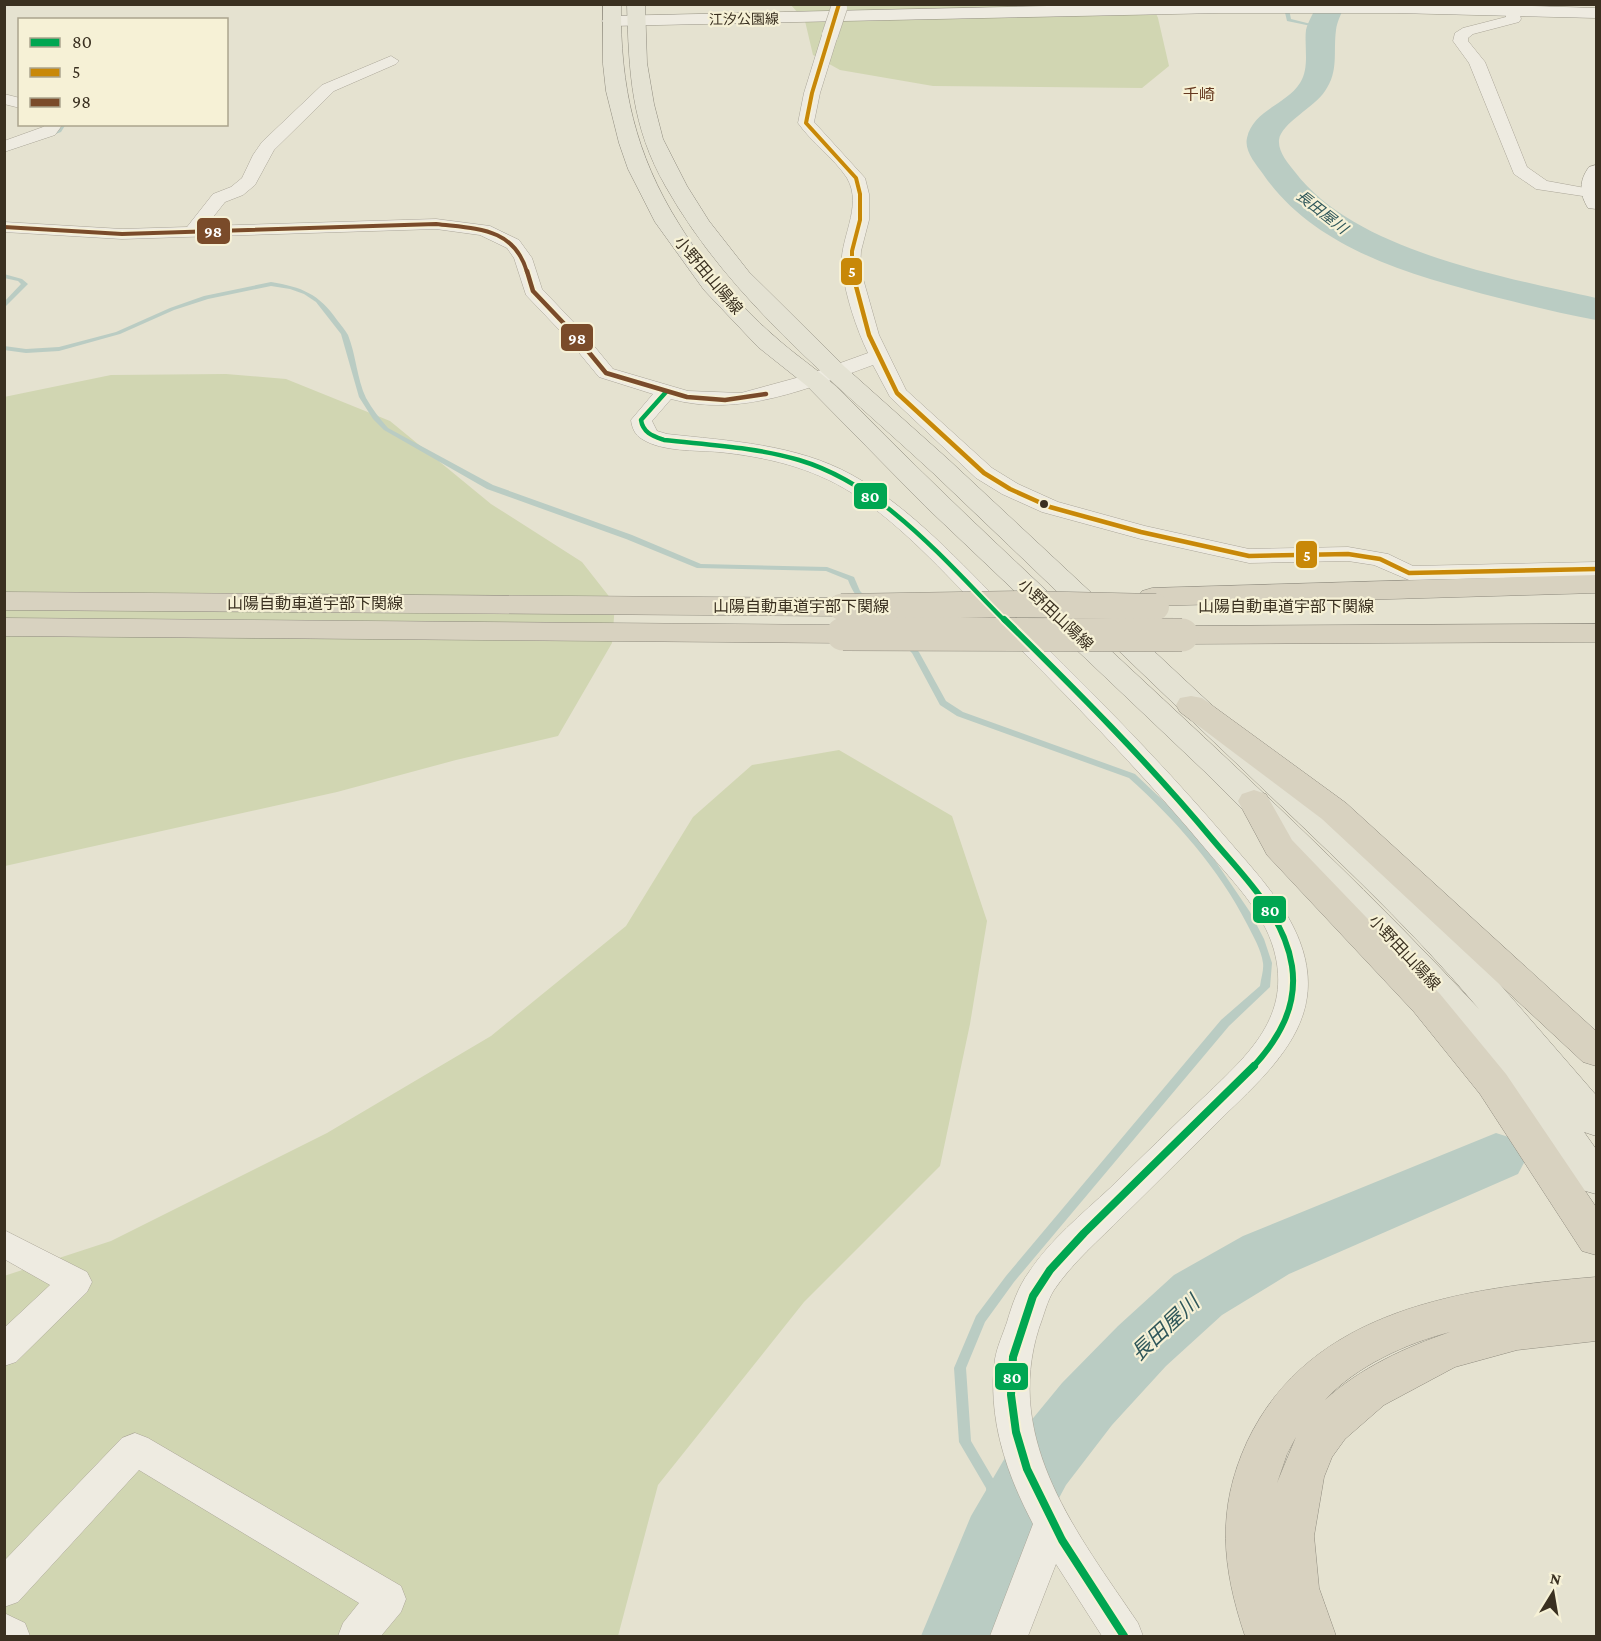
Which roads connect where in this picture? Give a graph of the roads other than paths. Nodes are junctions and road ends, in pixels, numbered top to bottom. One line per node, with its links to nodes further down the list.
1 (839, 6): 13 (street, bridge)
2 (1569, 8): 3 (main road, 江汐公園線); 5 (main road, 江汐公園線)
3 (1512, 11): 4 (main road, 江汐公園線); 10 (street)
4 (624, 13): 14 (main road, 小野田山陽線)
5 (1596, 13)
6 (391, 61): 12 (street)
7 (53, 126): 8 (street)
8 (4, 147)
9 (1596, 171): 10 (main road)
10 (1594, 198)
11 (4, 227): 12 (street)
12 (191, 232): 15 (street)
13 (878, 356): 14 (street); 16 (street)
14 (825, 376): 15 (street); 24 (main road, 小野田山陽線); 25 (main road, 小野田山陽線)
15 (666, 392): 33 (street)
16 (1596, 569)
17 (1596, 584): 19 (highway)
18 (4, 601): 21 (highway, 山陽自動車道宇部下関線)
19 (1154, 602): 20 (highway, 山陽自動車道宇部下関線); 21 (highway, 山陽自動車道宇部下関線, bridge)
20 (1596, 604)
21 (842, 621): 22 (highway, 山陽自動車道宇部下関線); 23 (highway, 山陽自動車道宇部下関線, bridge)
22 (4, 627)
23 (1596, 633)
24 (1191, 705): 26 (highway); 27 (main road, 小野田山陽線)
25 (1254, 801): 28 (main road, 小野田山陽線); 29 (highway)
26 (1596, 1052)
27 (1596, 1121)
28 (1596, 1179)
29 (1596, 1239)
30 (4, 1243): 32 (street)
31 (1595, 1304): 40 (highway); 41 (highway)
32 (4, 1351)
33 (1052, 1524): 38 (street); 39 (street)
34 (4, 1588): 37 (street)
35 (4, 1632): 36 (street)
36 (11, 1636)
37 (357, 1636)
38 (1009, 1636)
39 (1124, 1636)
40 (1269, 1636)
41 (1312, 1636)

